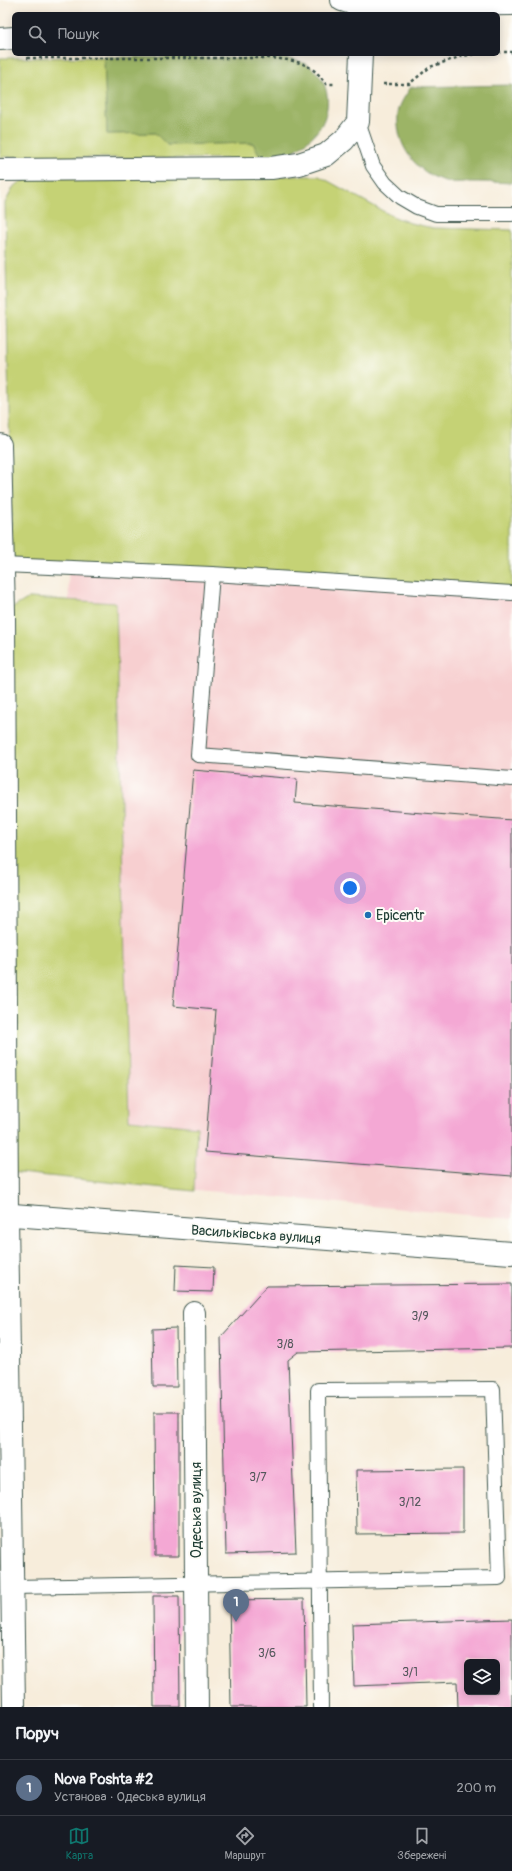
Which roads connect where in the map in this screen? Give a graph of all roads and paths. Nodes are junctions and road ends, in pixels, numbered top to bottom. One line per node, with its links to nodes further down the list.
1 (475, 2): 2 (main road); 3 (main road)
2 (512, 4)
3 (357, 5): 4 (main road)
4 (340, 12)
5 (0, 39): 6 (main road)
6 (12, 45)
7 (500, 52): 8 (path)
8 (512, 52)
9 (221, 56): 12 (path)
10 (361, 56): 12 (main road)
11 (462, 56): 12 (path)
12 (360, 84): 13 (main road)
13 (358, 122): 14 (main road); 15 (lane)
14 (0, 170)
15 (512, 214)
16 (0, 444): 17 (main road)
17 (3, 565): 18 (lane); 21 (main road)
18 (212, 574): 19 (lane); 20 (lane)
19 (512, 593)
20 (512, 780)
21 (4, 1215): 22 (main road, Васильківська вулиця); 24 (main road)
22 (511, 1253)
23 (194, 1313): 26 (main road, Одеська вулиця)
24 (6, 1525): 27 (main road)
25 (319, 1581): 25 (lane); 26 (lane); 30 (lane)
26 (196, 1584): 27 (lane); 29 (main road, Одеська вулиця)
27 (13, 1587): 28 (main road)
28 (14, 1707)
29 (196, 1707)
30 (321, 1707)

